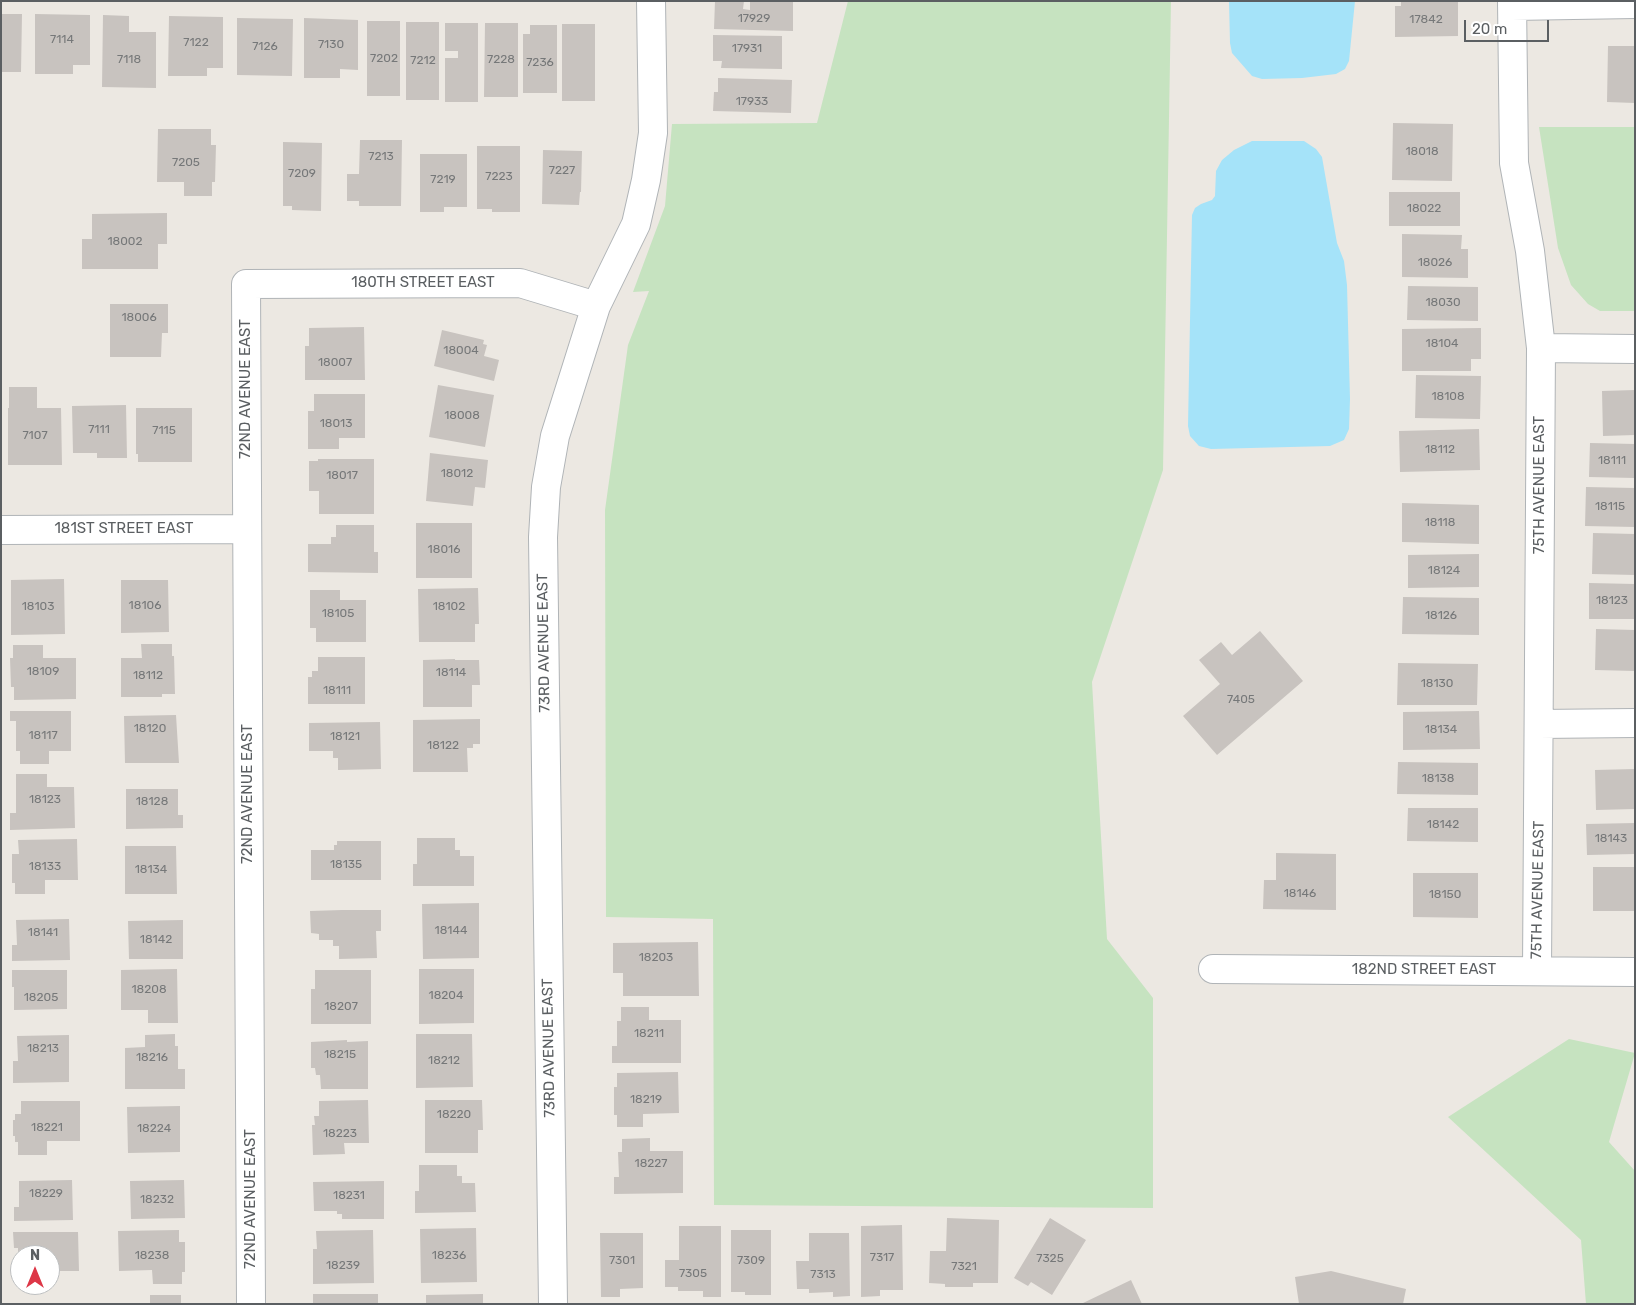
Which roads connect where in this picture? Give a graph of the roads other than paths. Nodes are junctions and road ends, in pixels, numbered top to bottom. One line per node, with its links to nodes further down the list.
1 (651, 1): 5 (street, 73RD AVENUE EAST)
2 (1512, 3): 3 (street); 6 (street, 75TH AVENUE EAST)
3 (1635, 4)
4 (246, 284): 5 (street, 180TH STREET EAST); 8 (street, 72ND AVENUE EAST)
5 (596, 306): 16 (street, 73RD AVENUE EAST)
6 (1541, 348): 7 (street); 11 (street, 75TH AVENUE EAST)
7 (1635, 349)
8 (247, 529): 9 (street, 181ST STREET EAST); 15 (street, 72ND AVENUE EAST)
9 (1, 530)
10 (1635, 722): 11 (street)
11 (1539, 724): 13 (street, 75TH AVENUE EAST)
12 (1213, 968): 13 (street, 182ND STREET EAST)
13 (1537, 970): 14 (street, 182ND STREET EAST)
14 (1635, 972)
15 (251, 1304)
16 (553, 1304)

